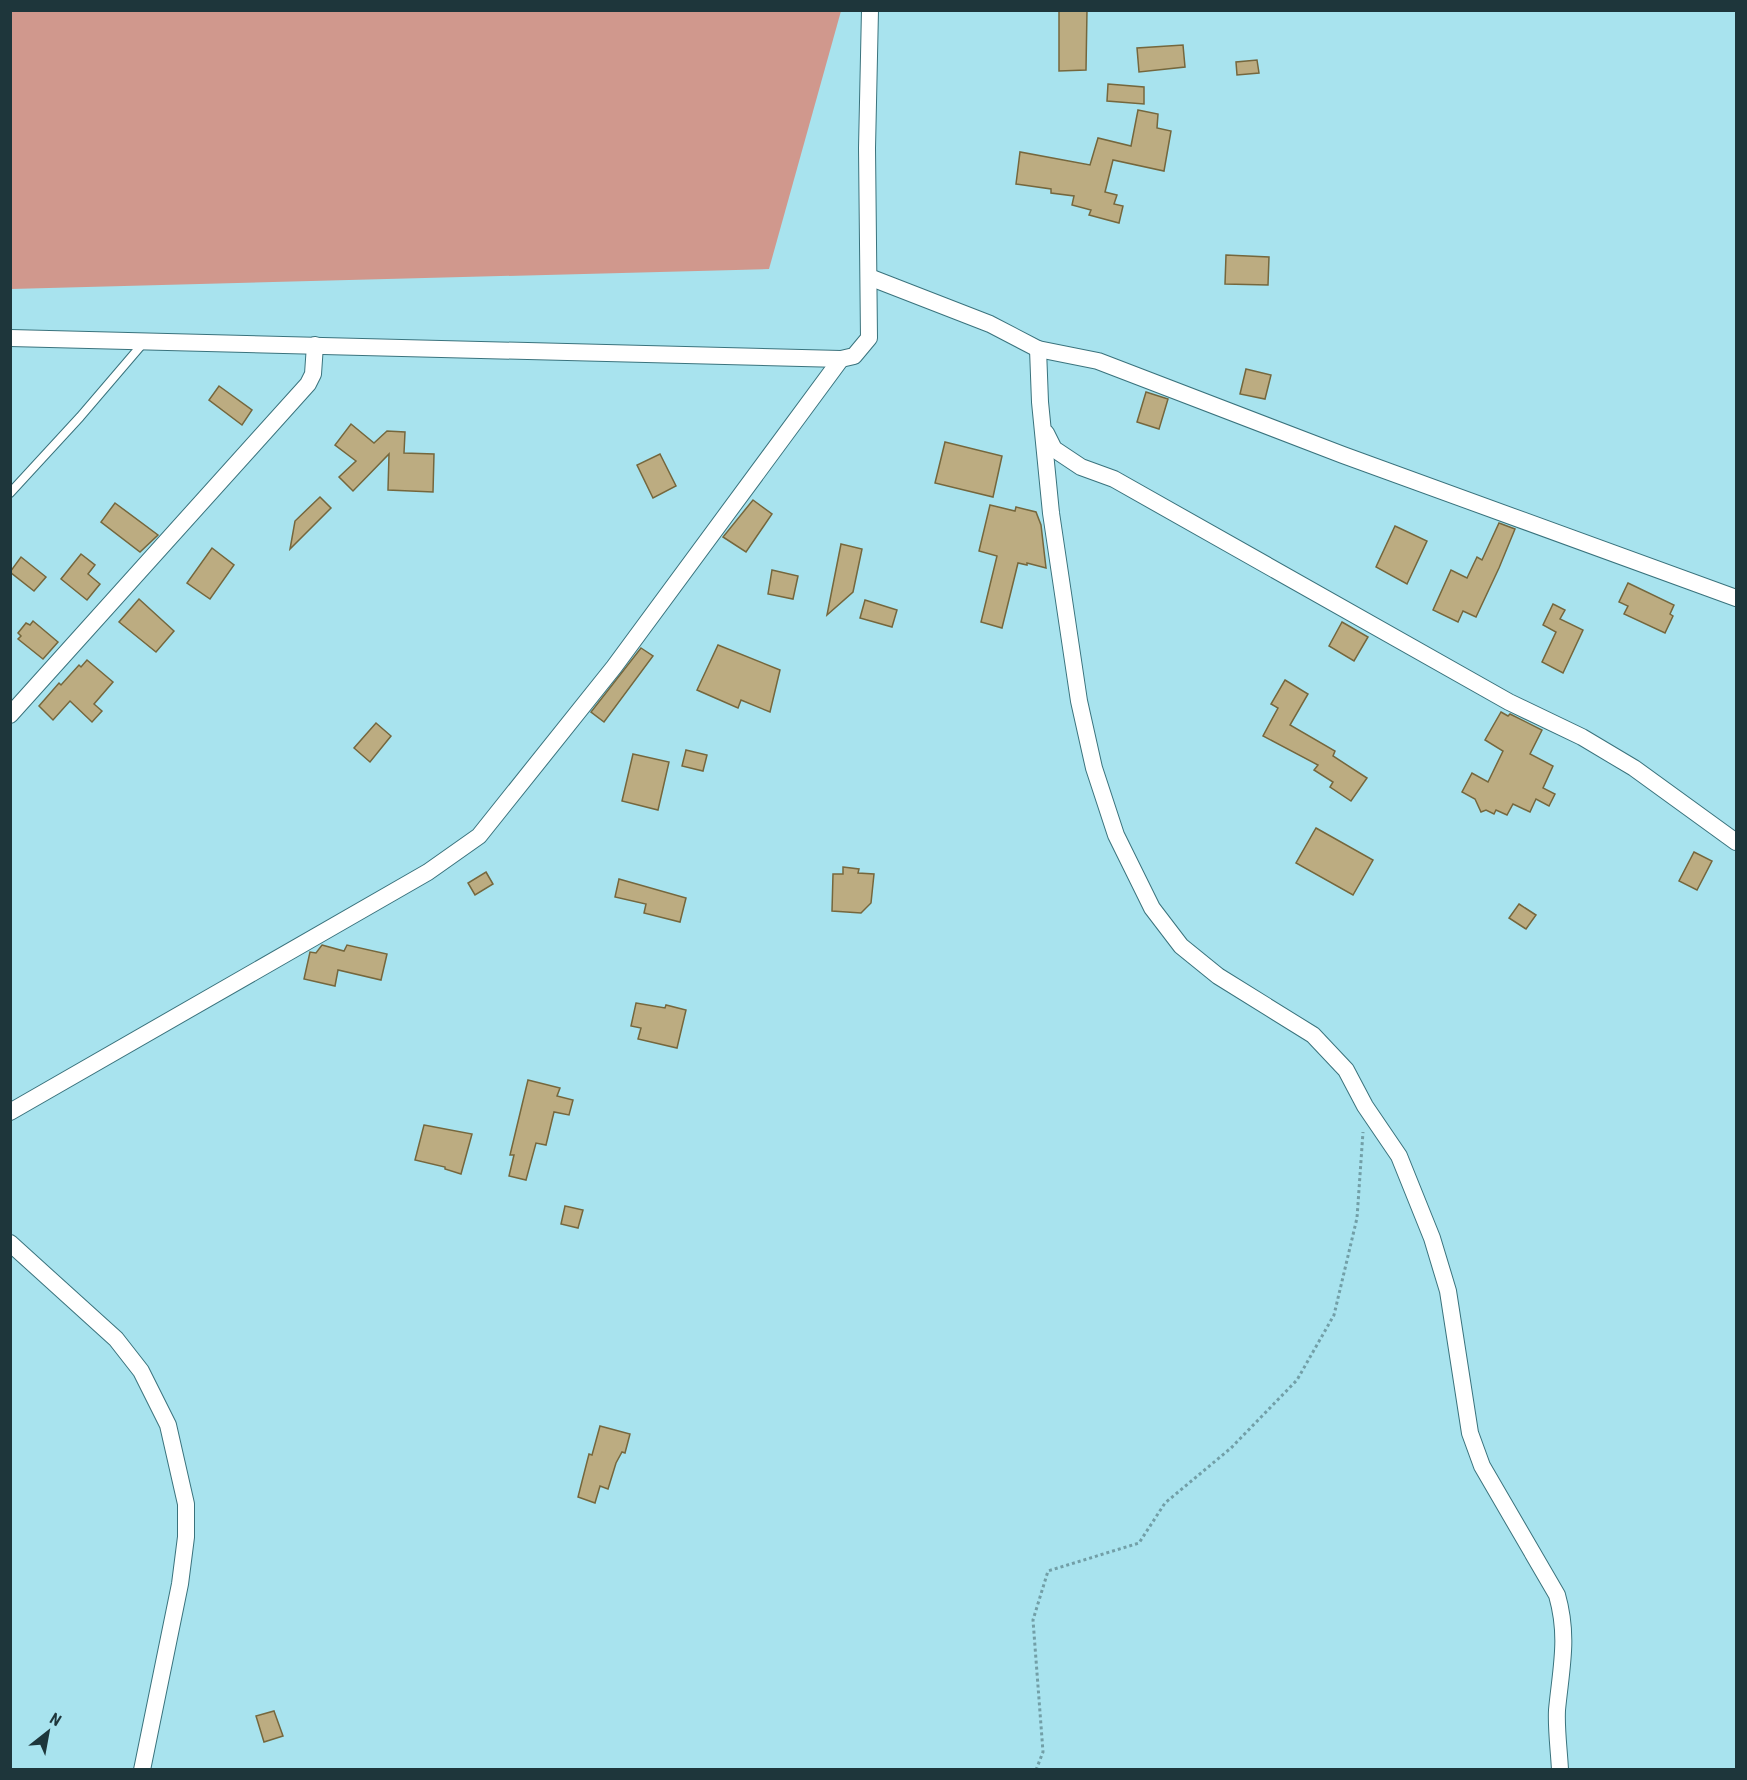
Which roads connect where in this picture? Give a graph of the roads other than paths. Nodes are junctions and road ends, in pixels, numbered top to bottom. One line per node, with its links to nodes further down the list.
1 (870, 10): 2 (street)
2 (869, 277): 6 (street); 7 (street)
3 (10, 338): 4 (street)
4 (146, 341): 5 (street); 9 (lane)
5 (315, 345): 7 (street); 11 (street)
6 (1038, 349): 8 (street); 10 (street)
7 (841, 359): 13 (street)
8 (1043, 427): 12 (street); 16 (street)
9 (10, 493)
10 (1737, 598)
11 (10, 715)
12 (1737, 842)
13 (10, 1112)
14 (10, 1243): 15 (street)
15 (142, 1770)
16 (1560, 1770)

